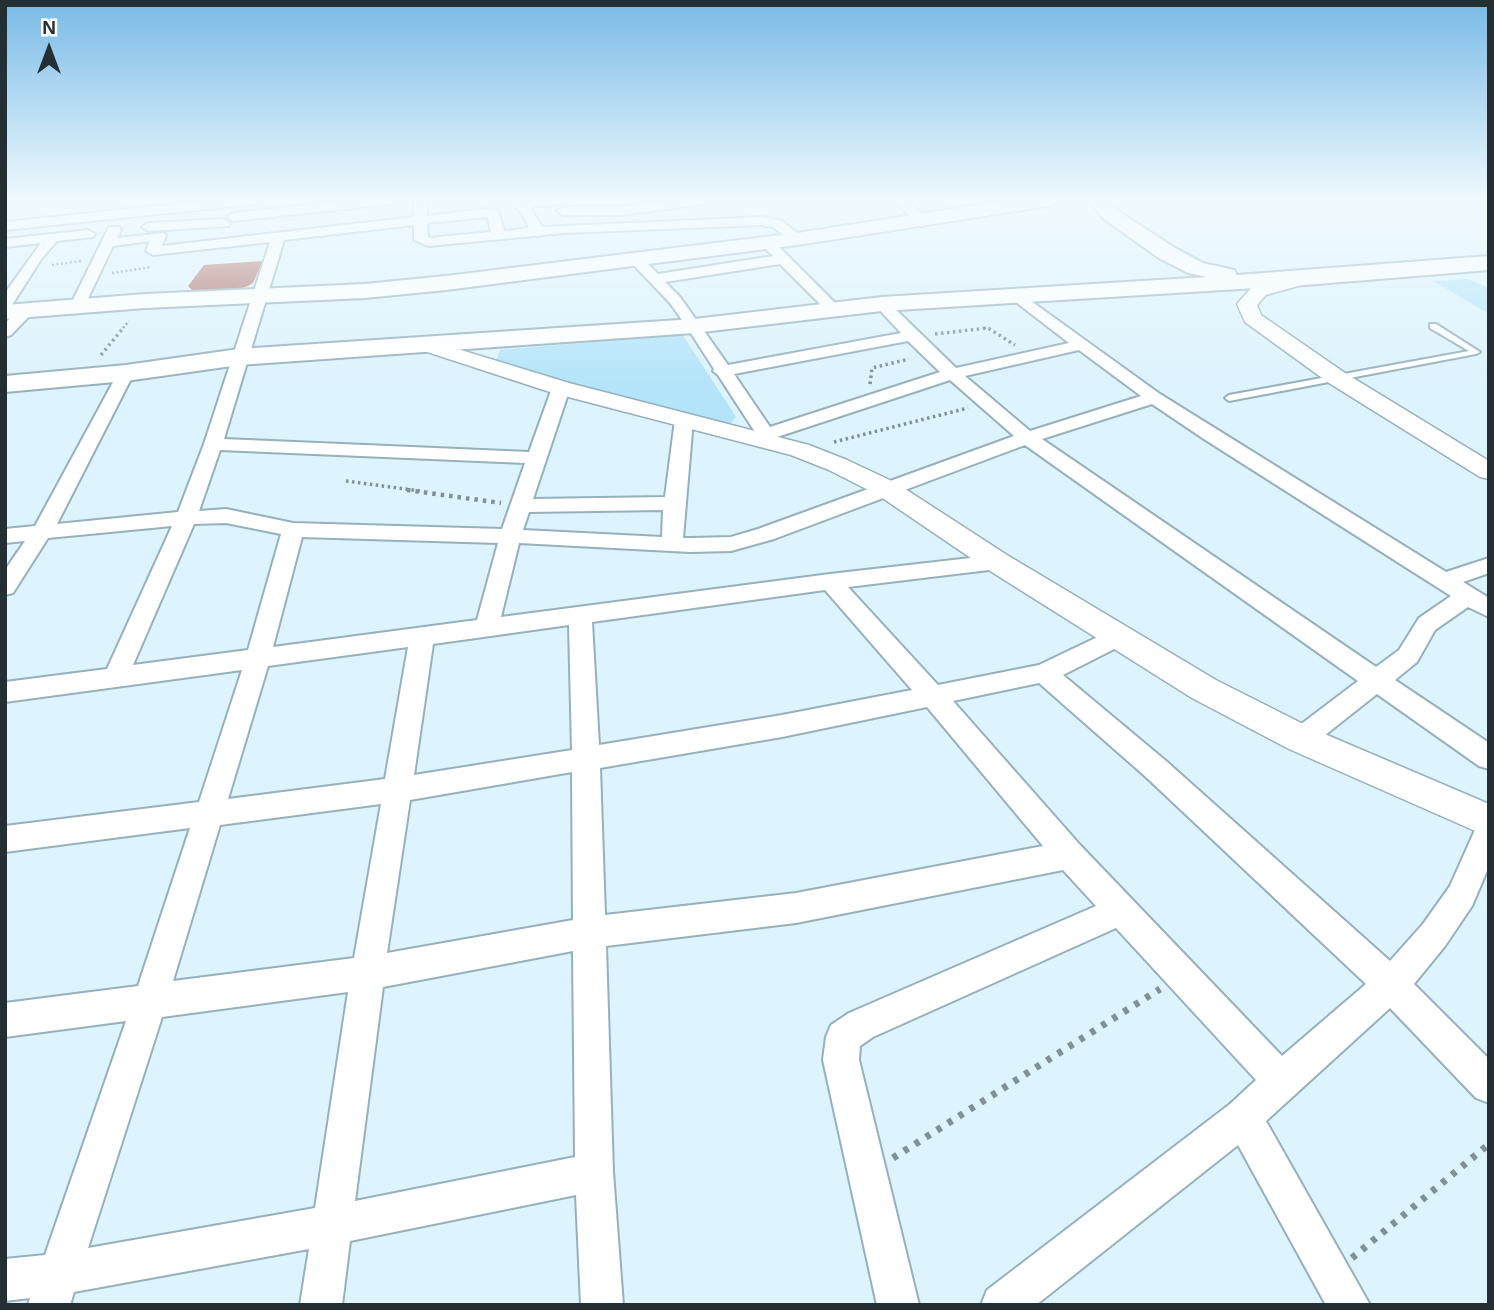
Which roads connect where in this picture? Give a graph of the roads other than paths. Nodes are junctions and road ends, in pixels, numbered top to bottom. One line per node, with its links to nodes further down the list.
1 (30, 261): 19 (street)
2 (99, 261): 18 (street)
3 (271, 261): 15 (street)
4 (617, 261): 15 (highway)
5 (637, 261): 12 (street)
6 (769, 261): 12 (street)
7 (785, 261): 20 (street)
8 (1152, 261): 14 (highway)
9 (1185, 261): 13 (highway)
10 (1484, 267): 11 (highway)
11 (1305, 278): 13 (highway); 31 (street)
12 (654, 279): 21 (street)
13 (1258, 281): 14 (highway)
14 (1168, 286): 16 (highway)
15 (260, 295): 18 (highway); 27 (street)
16 (1015, 296): 17 (highway); 26 (street)
17 (882, 304): 20 (highway); 24 (street)
18 (78, 306): 19 (highway)
19 (12, 309): 23 (street)
20 (834, 310): 21 (highway)
21 (694, 326): 25 (highway); 28 (street)
22 (1433, 326): 31 (lane)
23 (5, 332)
24 (910, 336): 28 (street); 30 (street)
25 (425, 345): 27 (highway); 33 (street)
26 (1081, 345): 30 (street); 34 (street)
27 (239, 357): 29 (highway); 39 (street)
28 (721, 371): 37 (street)
29 (126, 373): 32 (highway); 47 (street)
30 (952, 374): 37 (street); 38 (street)
31 (1337, 378): 35 (lane); 41 (street)
32 (5, 384)
33 (561, 388): 36 (street); 40 (street)
34 (1154, 398): 38 (street); 53 (street)
35 (1229, 398)
36 (684, 420): 37 (street); 43 (street)
37 (760, 436): 42 (street)
38 (1027, 438): 42 (street); 64 (street)
39 (213, 444): 40 (street); 45 (street)
40 (536, 458): 44 (street)
41 (1489, 472)
42 (887, 488): 50 (street); 51 (street)
43 (674, 503): 44 (street); 50 (street)
44 (520, 506): 49 (street)
45 (186, 518): 46 (street); 47 (street); 63 (street)
46 (293, 530): 49 (street); 61 (street)
47 (42, 532): 48 (street); 55 (street)
48 (5, 536)
49 (510, 536): 50 (street); 58 (street)
50 (672, 544)
51 (997, 562): 54 (street); 60 (street)
52 (1489, 565): 53 (street)
53 (1445, 580): 56 (street)
54 (830, 582): 57 (street); 66 (street)
55 (5, 587)
56 (1478, 602): 64 (street)
57 (580, 616): 58 (street); 68 (street)
58 (486, 628): 59 (street)
59 (422, 637): 61 (street); 70 (street)
60 (1116, 638): 62 (street); 67 (street)
61 (258, 659): 63 (street); 71 (street)
62 (1044, 673): 66 (street); 79 (street)
63 (115, 678): 65 (street)
64 (1378, 680): 67 (street); 69 (street)
65 (5, 692)
66 (931, 694): 68 (street); 75 (street)
67 (1301, 739): 72 (street)
68 (586, 757): 70 (street); 77 (street)
69 (1489, 758)
70 (397, 790): 71 (street); 78 (street)
71 (209, 813): 74 (street); 80 (street)
72 (1489, 821)
73 (1489, 830): 79 (street)
74 (5, 839)
75 (1069, 855): 76 (street); 77 (street)
76 (1121, 910): 82 (street); 91 (street)
77 (588, 933): 78 (street); 85 (street)
78 (368, 973): 80 (street); 86 (street)
79 (1391, 985): 82 (street); 83 (street)
80 (151, 999): 81 (street); 88 (street)
81 (5, 1020)
82 (1281, 1081): 84 (street)
83 (1489, 1085)
84 (1243, 1117): 92 (street); 93 (street)
85 (594, 1172): 86 (street); 90 (street)
86 (334, 1225): 88 (street); 89 (street)
87 (5, 1280): 88 (street)
88 (54, 1289)
89 (321, 1305)
90 (602, 1305)
91 (898, 1305)
92 (1002, 1305)
93 (1349, 1305)

